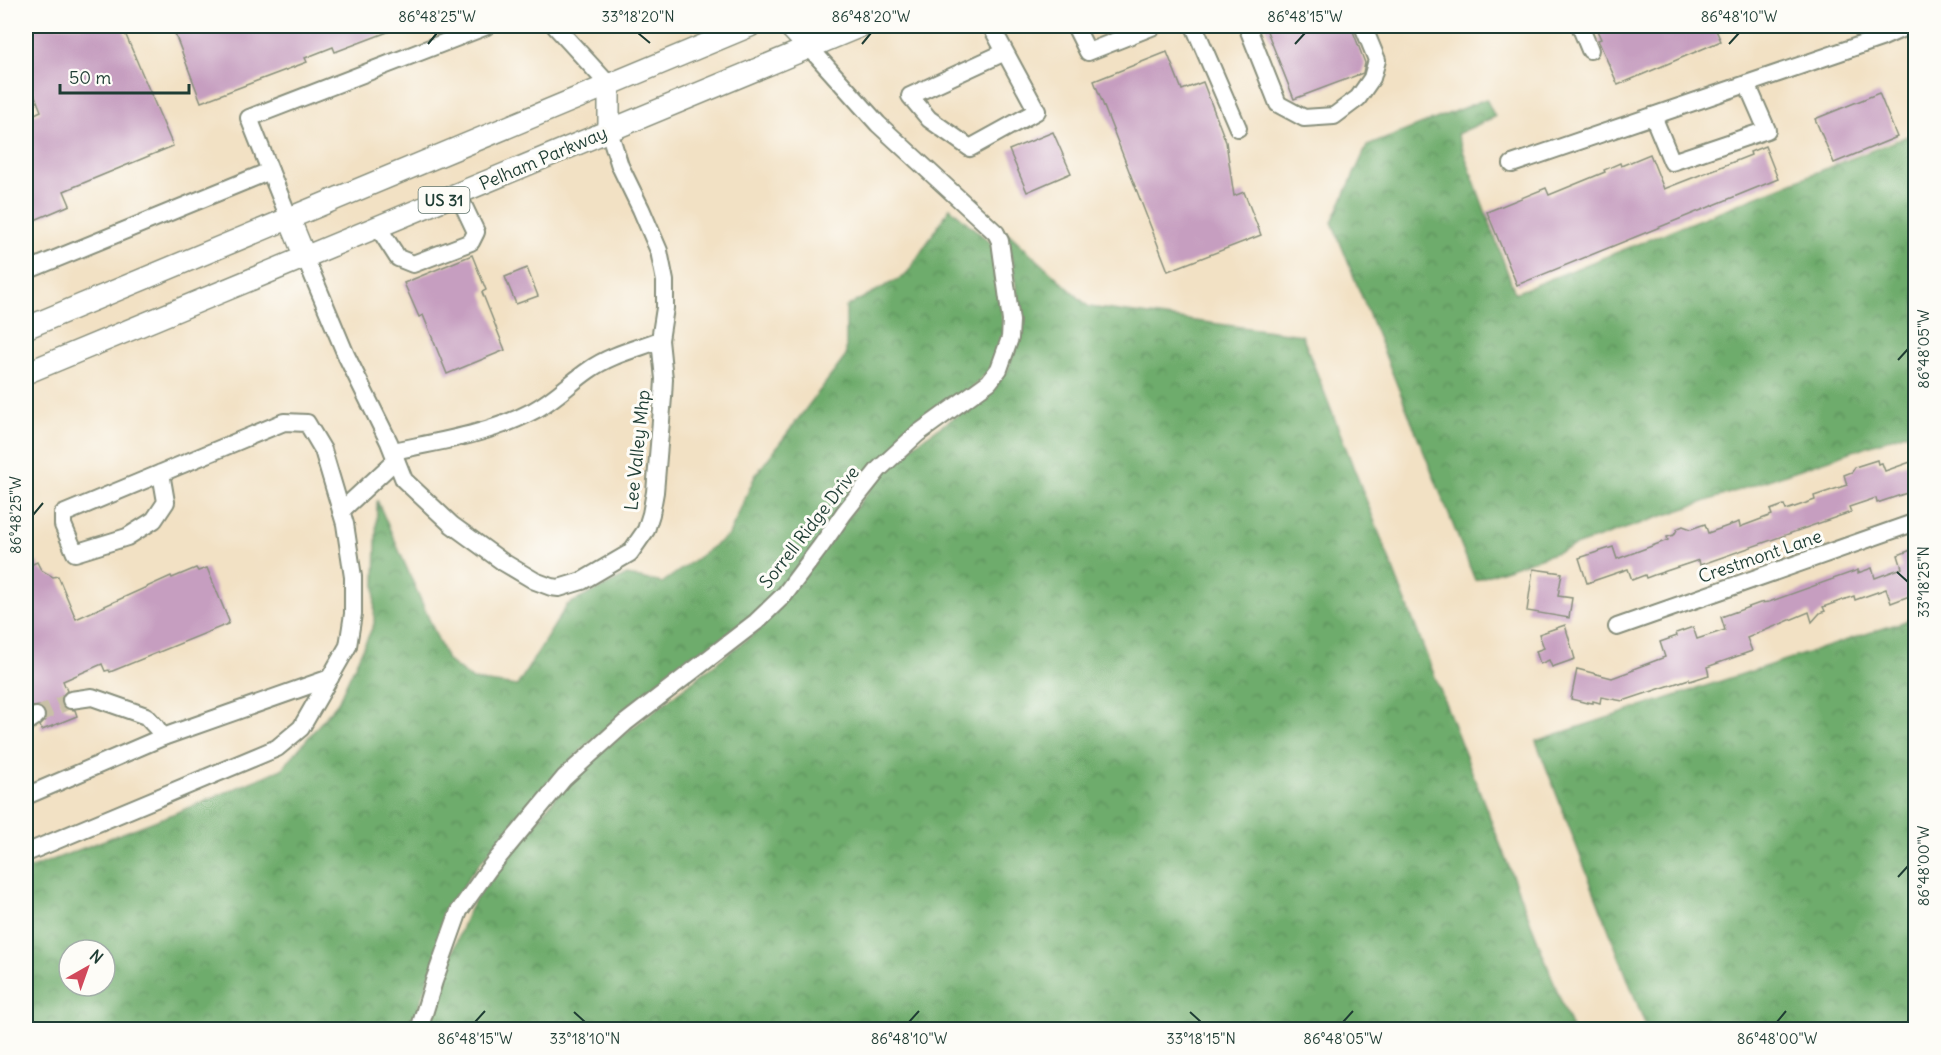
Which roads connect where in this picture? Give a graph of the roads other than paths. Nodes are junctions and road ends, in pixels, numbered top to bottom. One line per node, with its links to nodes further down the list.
1 (487, 26): 24 (street)
2 (555, 26): 19 (street)
3 (750, 26): 19 (main road, US 31)
4 (789, 26): 15 (main road)
5 (861, 26): 15 (main road, Pelham Parkway / US 31)
6 (990, 26): 17 (street)
7 (1075, 26): 8 (street)
8 (1154, 26)
9 (1194, 26): 21 (street)
10 (1247, 26): 11 (street)
11 (1363, 26)
12 (1580, 26): 16 (street)
13 (1909, 26): 14 (street); 18 (street)
14 (1916, 32)
15 (809, 47): 22 (main road, Pelham Parkway / US 31); 43 (street, Sorrell Ridge Drive)
16 (1590, 50)
17 (1005, 52): 17 (street)
18 (1747, 84): 20 (street); 20 (street)
19 (609, 85): 22 (main road); 26 (main road, US 31)
20 (1653, 116): 23 (street)
21 (1238, 128)
22 (609, 131): 25 (main road, Pelham Parkway / US 31); 31 (street, Lee Valley Mhp)
23 (1512, 164)
24 (270, 171): 26 (street); 29 (street)
25 (458, 194): 27 (main road, Pelham Parkway / US 31); 27 (street)
26 (289, 218): 28 (main road); 30 (main road, US 31)
27 (378, 227): 28 (main road, Pelham Parkway / US 31)
28 (306, 257): 32 (main road, Pelham Parkway / US 31); 33 (street, Lee Valley Mhp)
29 (26, 271)
30 (26, 328)
31 (660, 340): 33 (street); 33 (street, Lee Valley Mhp)
32 (26, 373)
33 (394, 455): 35 (street)
34 (161, 473): 34 (street); 35 (street)
35 (341, 511): 38 (street)
36 (1916, 522): 37 (street, Crestmont Lane)
37 (1617, 627)
38 (330, 678): 40 (street); 42 (street)
39 (71, 700): 40 (street)
40 (162, 737): 41 (street)
41 (26, 796)
42 (26, 853)
43 (419, 1029)

